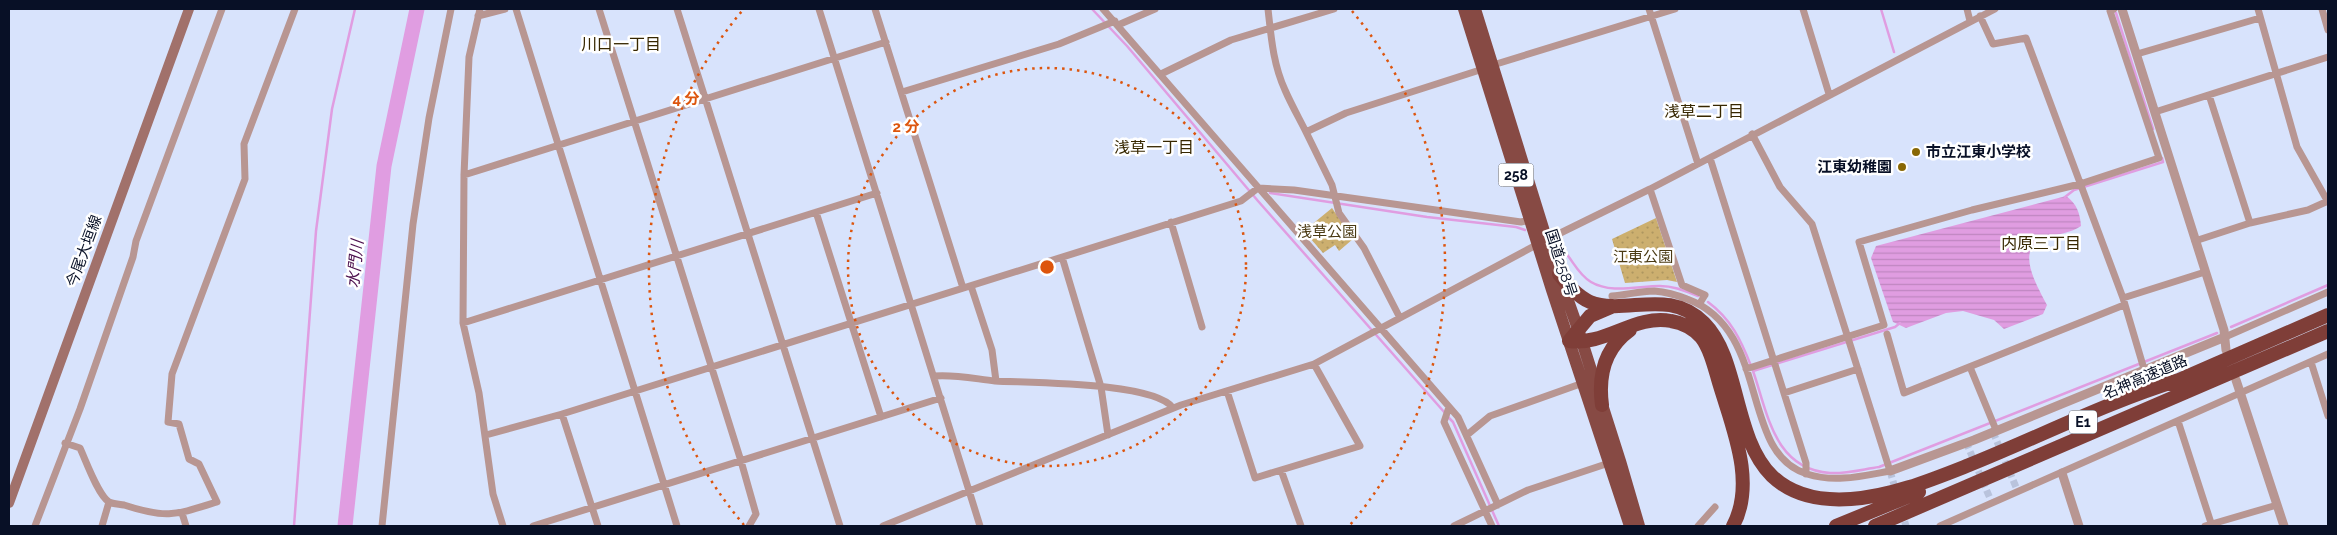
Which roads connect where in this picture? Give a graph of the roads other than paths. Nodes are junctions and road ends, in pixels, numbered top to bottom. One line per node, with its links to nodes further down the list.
1 (189, 9): 133 (main road, 今尾大垣線)
2 (222, 9): 123 (street)
3 (295, 9): 138 (street)
4 (451, 9): 142 (street)
5 (505, 9): 26 (street)
6 (516, 9): 48 (street)
7 (599, 9): 45 (street)
8 (677, 9): 43 (street)
9 (819, 9): 36 (street)
10 (875, 9): 33 (street)
11 (1103, 9): 30 (street)
12 (1154, 9): 30 (street)
13 (1268, 9): 31 (street)
14 (1334, 9): 31 (street)
15 (1464, 9): 37 (highway, 国道258号 / 258)
16 (1475, 9): 37 (highway, 国道258号 / 258)
17 (1675, 9): 25 (street)
18 (1803, 9): 41 (street)
19 (1967, 9): 29 (street)
20 (1994, 9): 27 (street)
21 (2114, 9): 52 (street)
22 (2122, 9): 34 (street)
23 (2258, 9): 28 (street)
24 (2322, 9): 32 (street)
25 (1651, 12): 37 (street); 50 (street)
26 (479, 13): 51 (street)
27 (1980, 16): 29 (street); 52 (street)
28 (2260, 18): 34 (street); 39 (street)
29 (1970, 21): 41 (street)
30 (1112, 24): 38 (street); 40 (street)
31 (1270, 29): 38 (street); 46 (street)
32 (2328, 30)
33 (886, 42): 36 (street); 40 (street)
34 (2136, 54): 44 (street)
35 (2328, 57): 39 (street)
36 (835, 58): 43 (street); 55 (street)
37 (1488, 67): 46 (street); 59 (highway, 国道258号 / 258); 64 (highway, 国道258号 / 258)
38 (1161, 74): 54 (street)
39 (2275, 74): 42 (street); 57 (street)
40 (902, 92): 70 (street)
41 (1829, 94): 47 (street)
42 (2209, 95): 44 (street); 61 (street)
43 (705, 98): 45 (street); 62 (street)
44 (2155, 112): 63 (street)
45 (634, 121): 48 (street); 65 (street)
46 (1306, 132): 56 (street)
47 (1752, 134): 49 (street); 87 (street)
48 (558, 146): 51 (street); 69 (street)
49 (1710, 158): 50 (street); 93 (street)
50 (1698, 164): 53 (street)
51 (464, 175): 80 (street)
52 (2081, 187): 73 (street); 87 (street)
53 (1650, 189): 64 (street); 74 (street)
54 (1253, 191): 56 (street); 60 (street); 83 (street)
55 (877, 193): 58 (street); 75 (street)
56 (1336, 201): 59 (street); 77 (street)
57 (2328, 202): 61 (street)
58 (816, 212): 62 (street); 79 (street)
59 (1530, 220): 64 (highway, 国道258号 / 258)
60 (1171, 222): 66 (street); 81 (street)
61 (2250, 223): 63 (street)
62 (747, 233): 65 (street); 89 (street)
63 (2195, 241): 67 (street)
64 (1542, 243): 68 (highway, 国道258号 / 258); 77 (street); 88 (highway, 国道258号 / 258)
65 (675, 255): 69 (street); 96 (street)
66 (1062, 257): 70 (street); 105 (street)
67 (2205, 272): 73 (street); 86 (street)
68 (1559, 274): 72 (highway); 82 (highway, 国道258号 / 258)
69 (600, 279): 80 (street); 106 (street)
70 (967, 287): 75 (street); 103 (street)
71 (2328, 292): 86 (street)
72 (1616, 301): 74 (street); 82 (highway); 101 (highway)
73 (2124, 302): 95 (street); 97 (street)
74 (1700, 303): 98 (street)
75 (912, 304): 79 (street); 100 (street)
76 (2328, 315): 101 (highway, 名神高速道路 / E1)
77 (1400, 318): 83 (street)
78 (1646, 321): 88 (highway); 111 (highway); 157 (highway)
79 (852, 322): 89 (street); 116 (street)
80 (463, 323): 119 (street)
81 (1202, 326)
82 (1578, 329): 88 (highway)
83 (1375, 331): 94 (street); 113 (street)
84 (2328, 331): 159 (highway, 名神高速道路 / E1)
85 (1887, 334): 97 (street)
86 (2225, 337): 90 (street); 95 (street)
87 (1848, 339): 93 (street); 99 (street)
88 (1576, 342): 104 (highway, 国道258号 / 258); 111 (highway, 国道258号 / 258)
89 (783, 345): 96 (street); 122 (street)
90 (2226, 350)
91 (2328, 354): 92 (street)
92 (2311, 362): 108 (street); 115 (street)
93 (1774, 363): 98 (street); 109 (street)
94 (1314, 364): 107 (street); 128 (street)
95 (2143, 365): 118 (street)
96 (710, 367): 106 (street); 124 (street)
97 (1970, 367): 118 (street)
98 (1750, 368): 127 (street)
99 (1858, 369): 109 (street); 126 (street)
100 (934, 376): 103 (street); 110 (street)
101 (2179, 380): 158 (highway, 名神高速道路 / E1)
102 (2236, 380): 108 (street)
103 (996, 381): 105 (street)
104 (1582, 383): 121 (street); 125 (highway, 国道258号 / 258)
105 (1101, 387): 112 (street); 120 (street)
106 (635, 390): 114 (street); 130 (street)
107 (1227, 391): 112 (street); 128 (street)
108 (2241, 392): 117 (street); 134 (street)
109 (1784, 393): 127 (street)
110 (942, 398): 116 (street); 131 (street)
111 (1602, 405): 155 (highway, 国道258号 / 258)
112 (1173, 408): 120 (street)
113 (1447, 412): 121 (street); 137 (street)
114 (562, 414): 119 (street); 136 (street)
115 (2328, 416)
116 (881, 417): 122 (street)
117 (2178, 421): 129 (street); 162 (street)
118 (1994, 425): 126 (street)
119 (486, 435): 143 (street)
120 (1108, 435): 131 (street)
121 (1467, 435): 137 (street)
122 (813, 440): 124 (street); 148 (street)
123 (65, 443): 132 (street); 139 (street)
124 (741, 461): 130 (street); 147 (street)
125 (1609, 463): 137 (street); 154 (highway, 国道258号 / 258)
126 (1888, 466): 127 (street)
127 (1806, 469)
128 (1281, 470): 151 (street)
129 (2062, 473): 160 (street); 161 (street)
130 (664, 486): 136 (street); 146 (street)
131 (969, 491): 149 (street); 150 (street)
132 (110, 502): 138 (street); 140 (street)
133 (9, 503)
134 (2277, 504): 162 (street); 163 (street)
135 (1715, 507): 156 (street)
136 (593, 508): 144 (street); 145 (street)
137 (1492, 509): 152 (street); 153 (street)
138 (182, 513): 141 (street)
139 (35, 526)
140 (102, 526)
141 (186, 526)
142 (382, 526)
143 (503, 526)
144 (533, 526)
145 (598, 526)
146 (677, 526)
147 (749, 526)
148 (840, 526)
149 (884, 526)
150 (980, 526)
151 (1301, 526)
152 (1454, 526)
153 (1492, 526)
154 (1630, 526)
155 (1639, 526)
156 (1698, 526)
157 (1734, 526)
158 (1836, 526)
159 (1876, 526)
160 (1940, 526)
161 (2079, 526)
162 (2210, 526)
163 (2284, 526)

